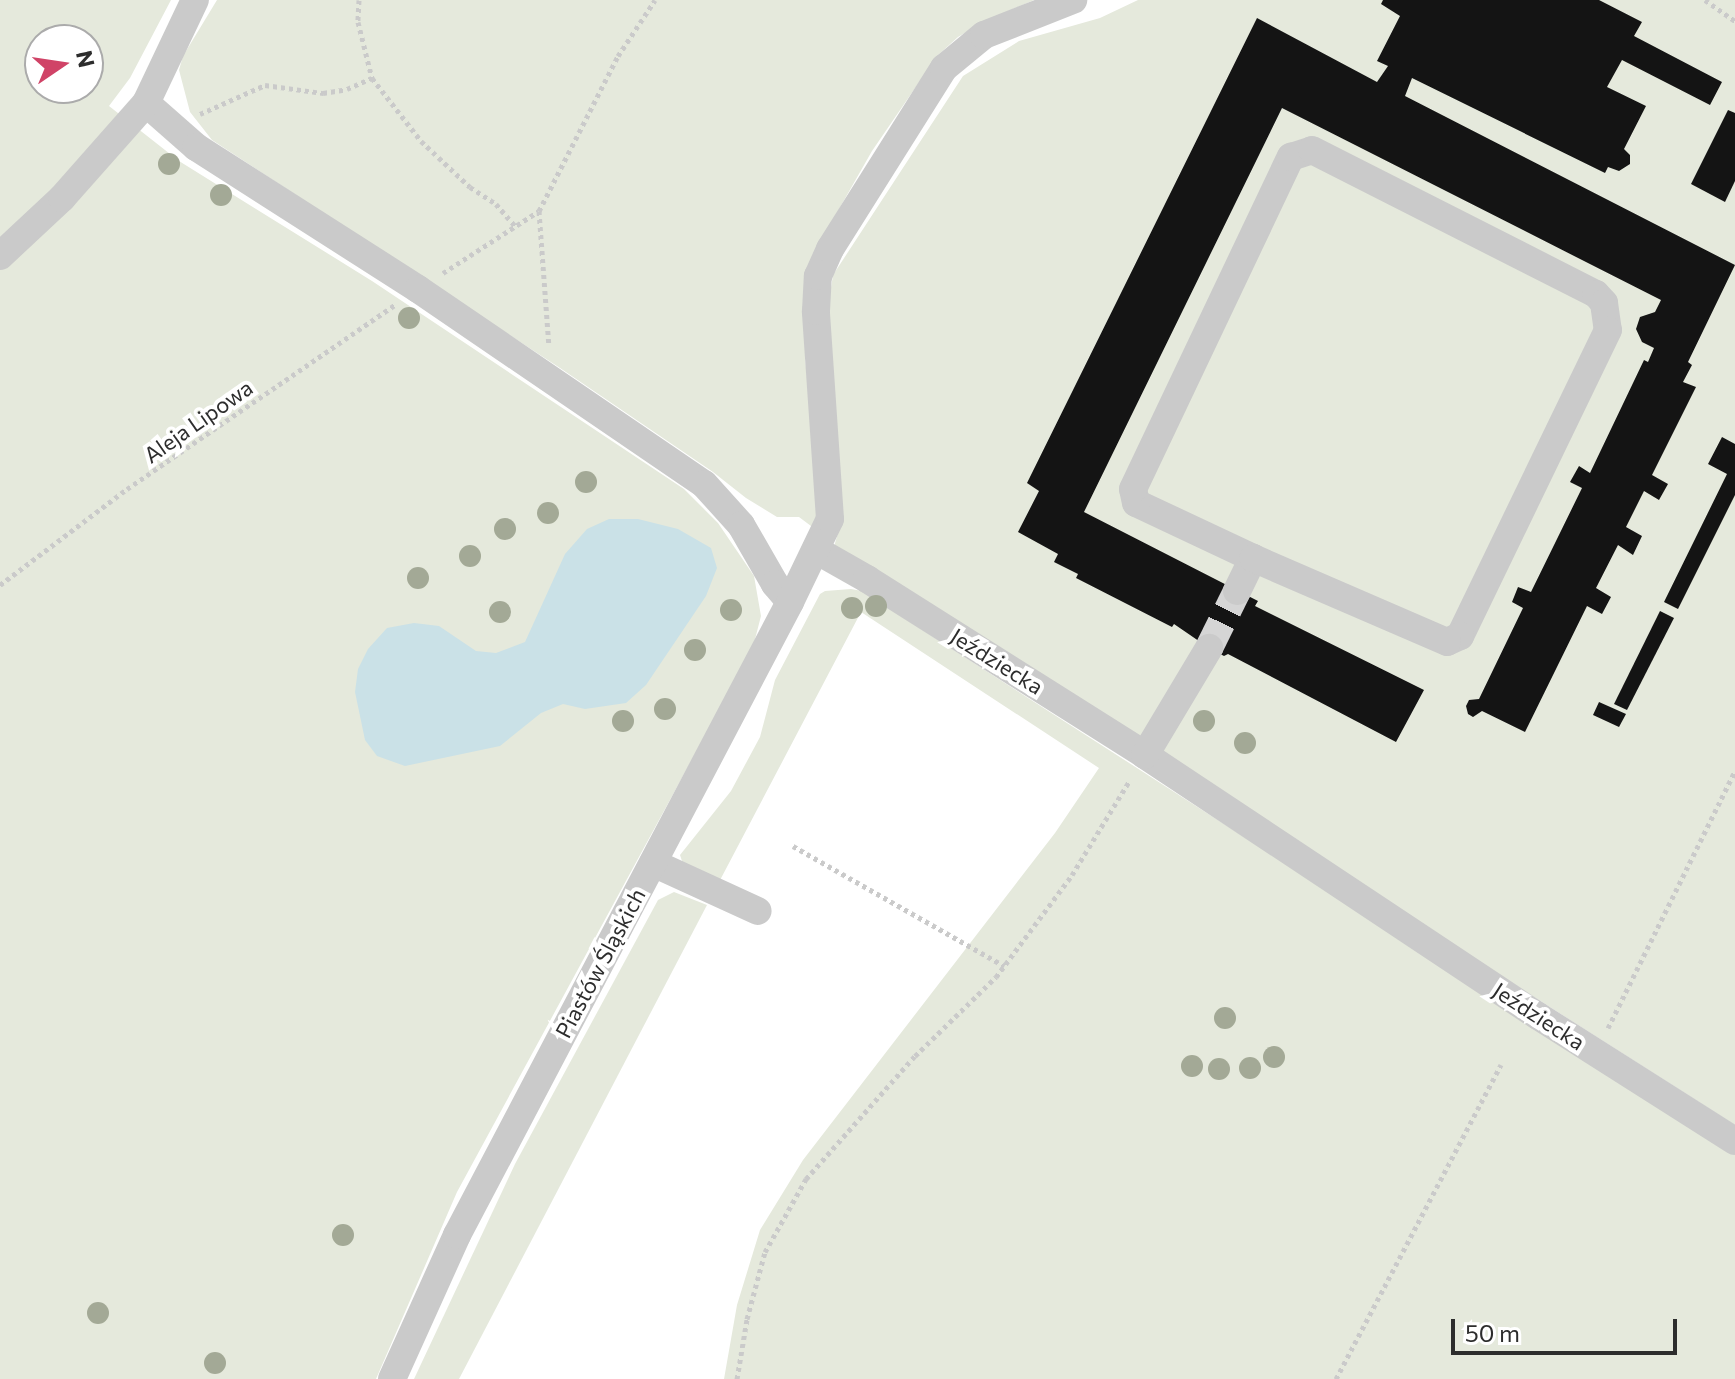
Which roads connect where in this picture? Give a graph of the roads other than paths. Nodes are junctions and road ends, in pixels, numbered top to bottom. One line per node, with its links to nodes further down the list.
1 (195, 0): 3 (street)
2 (1073, 0): 5 (street)
3 (146, 103): 4 (street); 8 (street)
4 (0, 256)
5 (816, 550): 8 (street, Piastów Śląskich); 10 (street, Jeździecka)
6 (1253, 558): 6 (street); 7 (street)
7 (1237, 591)
8 (790, 602): 11 (street, Piastów Śląskich)
9 (1209, 648): 10 (street)
10 (1145, 755): 13 (street, Jeździecka)
11 (653, 863): 12 (street); 14 (street, Piastów Śląskich)
12 (758, 911)
13 (1735, 1141)
14 (392, 1379)

